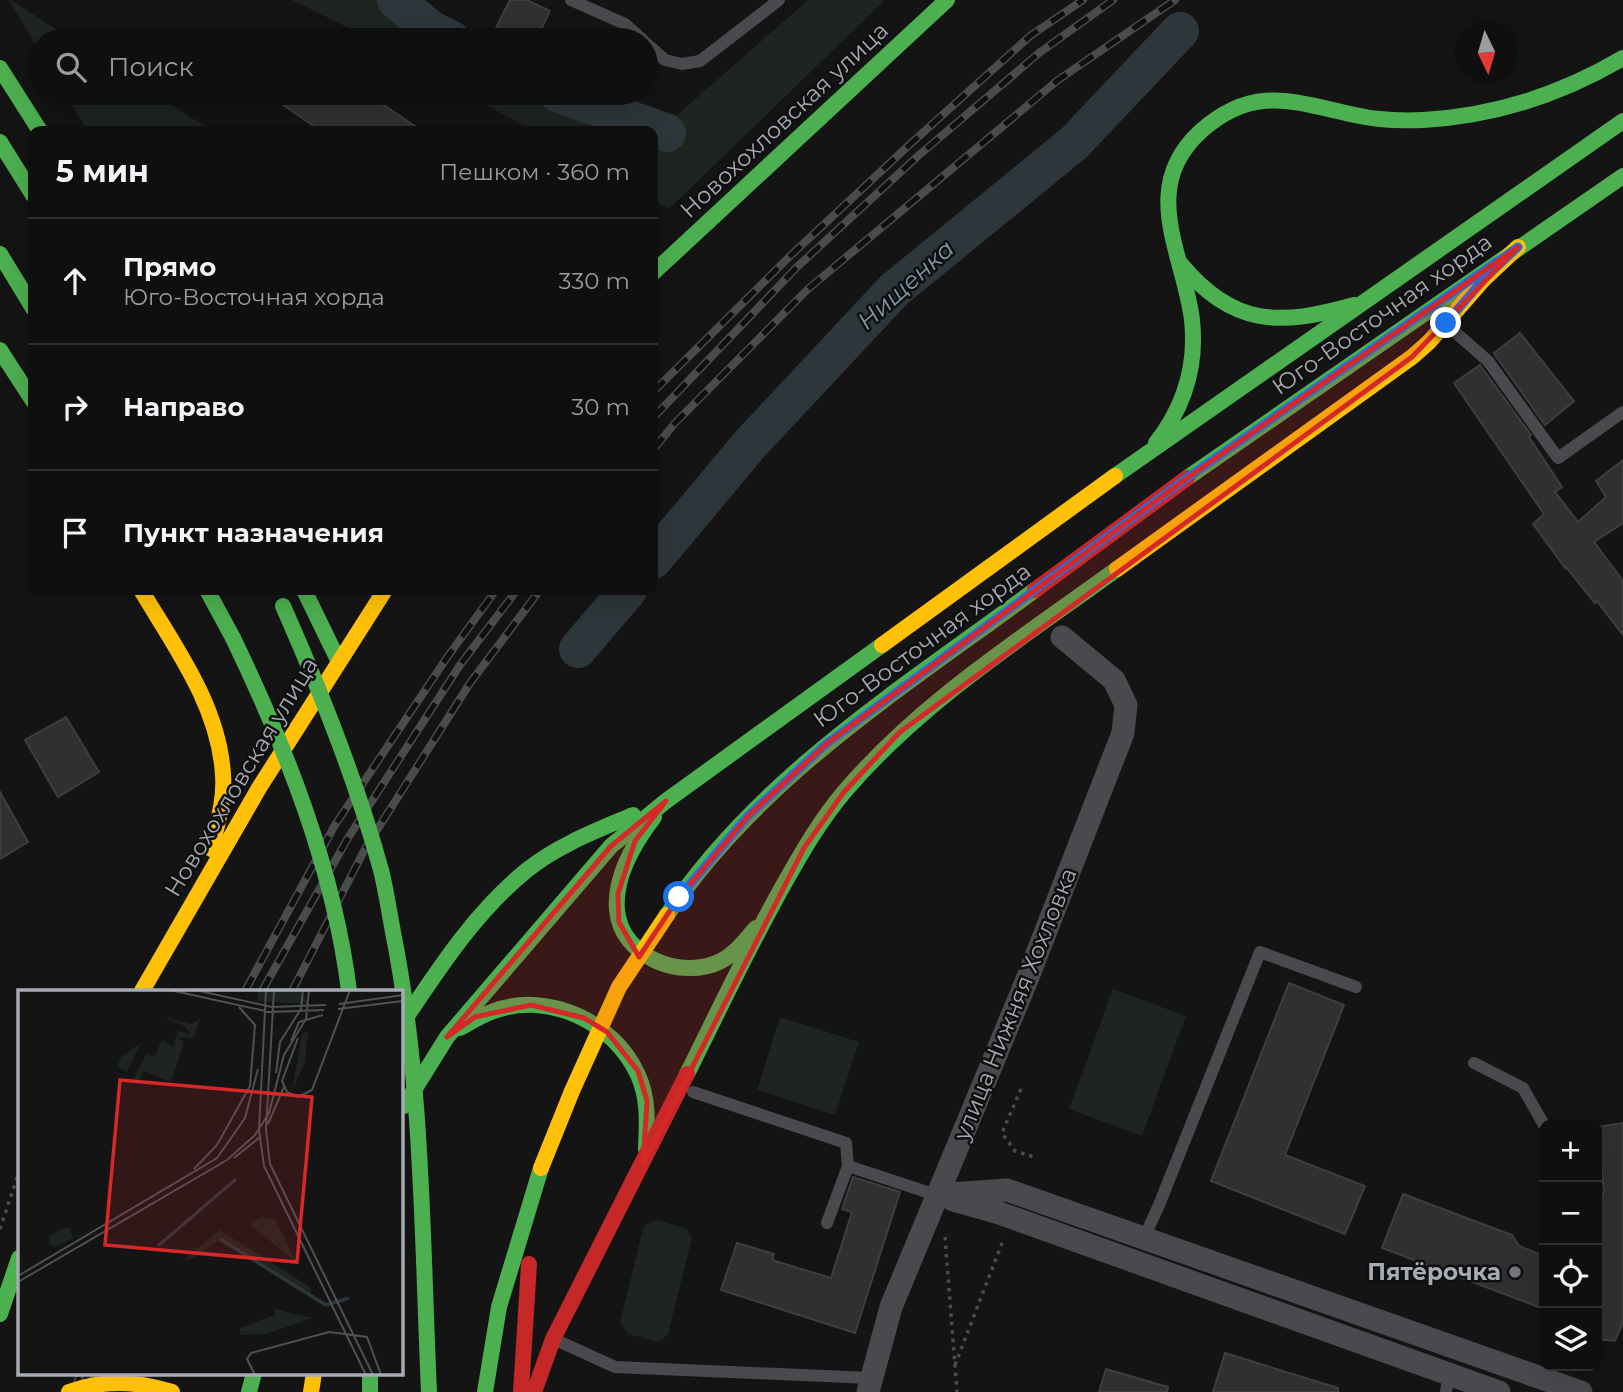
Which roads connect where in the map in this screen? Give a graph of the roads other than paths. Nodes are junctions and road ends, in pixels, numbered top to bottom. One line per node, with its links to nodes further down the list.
1 (571, 0): 4 (lane)
2 (779, 0): 5 (lane)
3 (947, 0): 18 (main road, Новохохловская улица)
4 (629, 28)
5 (658, 54)
6 (1623, 58): 15 (main road)
7 (0, 68): 9 (main road)
8 (1623, 121): 20 (main road, Юго-Восточная хорда)
9 (37, 126)
10 (0, 142): 12 (main road)
11 (1623, 176): 14 (main road, Юго-Восточная хорда)
12 (28, 187)
13 (1623, 194): 14 (main road)
14 (1559, 219): 16 (main road, Юго-Восточная хорда)
15 (1173, 244): 20 (main road); 25 (main road)
16 (1518, 247): 21 (main road); 47 (main road, Юго-Восточная хорда, bridge)
17 (0, 254): 19 (main road)
18 (658, 268)
19 (28, 299)
20 (1360, 303): 25 (main road, Юго-Восточная хорда)
21 (1446, 323): 24 (lane); 35 (main road)
22 (0, 350): 23 (main road)
23 (28, 393)
24 (1623, 412)
25 (1147, 453): 33 (main road, Юго-Восточная хорда)
26 (144, 595): 34 (main road)
27 (210, 595): 38 (main road, bridge)
28 (276, 595): 63 (main road, bridge)
29 (306, 595): 32 (main road)
30 (382, 595): 32 (main road, Новохохловская улица)
31 (1062, 637): 48 (street, улица Нижняя Хохловка)
32 (338, 660): 34 (main road, Новохохловская улица)
33 (666, 801): 35 (main road); 39 (main road); 40 (main road, Юго-Восточная хорда)
34 (203, 879): 37 (main road, Новохохловская улица)
35 (762, 922): 45 (main road)
36 (1356, 987): 50 (lane)
37 (143, 990)
38 (349, 990)
39 (402, 1024)
40 (447, 1037): 43 (main road, Юго-Восточная хорда); 45 (main road)
41 (1474, 1062): 44 (lane)
42 (693, 1092): 46 (lane)
43 (402, 1111)
44 (1541, 1119)
45 (643, 1164): 53 (main road)
46 (848, 1166): 48 (lane); 49 (lane)
47 (541, 1168): 64 (main road, Юго-Восточная хорда); 65 (main road)
48 (936, 1195): 50 (street); 57 (street, улица Нижняя Хохловка); 67 (street)
49 (827, 1223)
50 (1144, 1238): 68 (street)
51 (18, 1261): 52 (main road)
52 (0, 1314)
53 (553, 1339): 57 (lane); 66 (main road)
54 (254, 1374): 60 (main road)
55 (314, 1374): 61 (main road)
56 (370, 1374): 62 (main road)
57 (870, 1385)
58 (69, 1392): 59 (main road, bridge)
59 (172, 1392)
60 (249, 1392)
61 (311, 1392)
62 (370, 1392)
63 (429, 1392)
64 (485, 1392)
65 (521, 1392)
66 (534, 1392)
67 (1499, 1392)
68 (1581, 1392)

